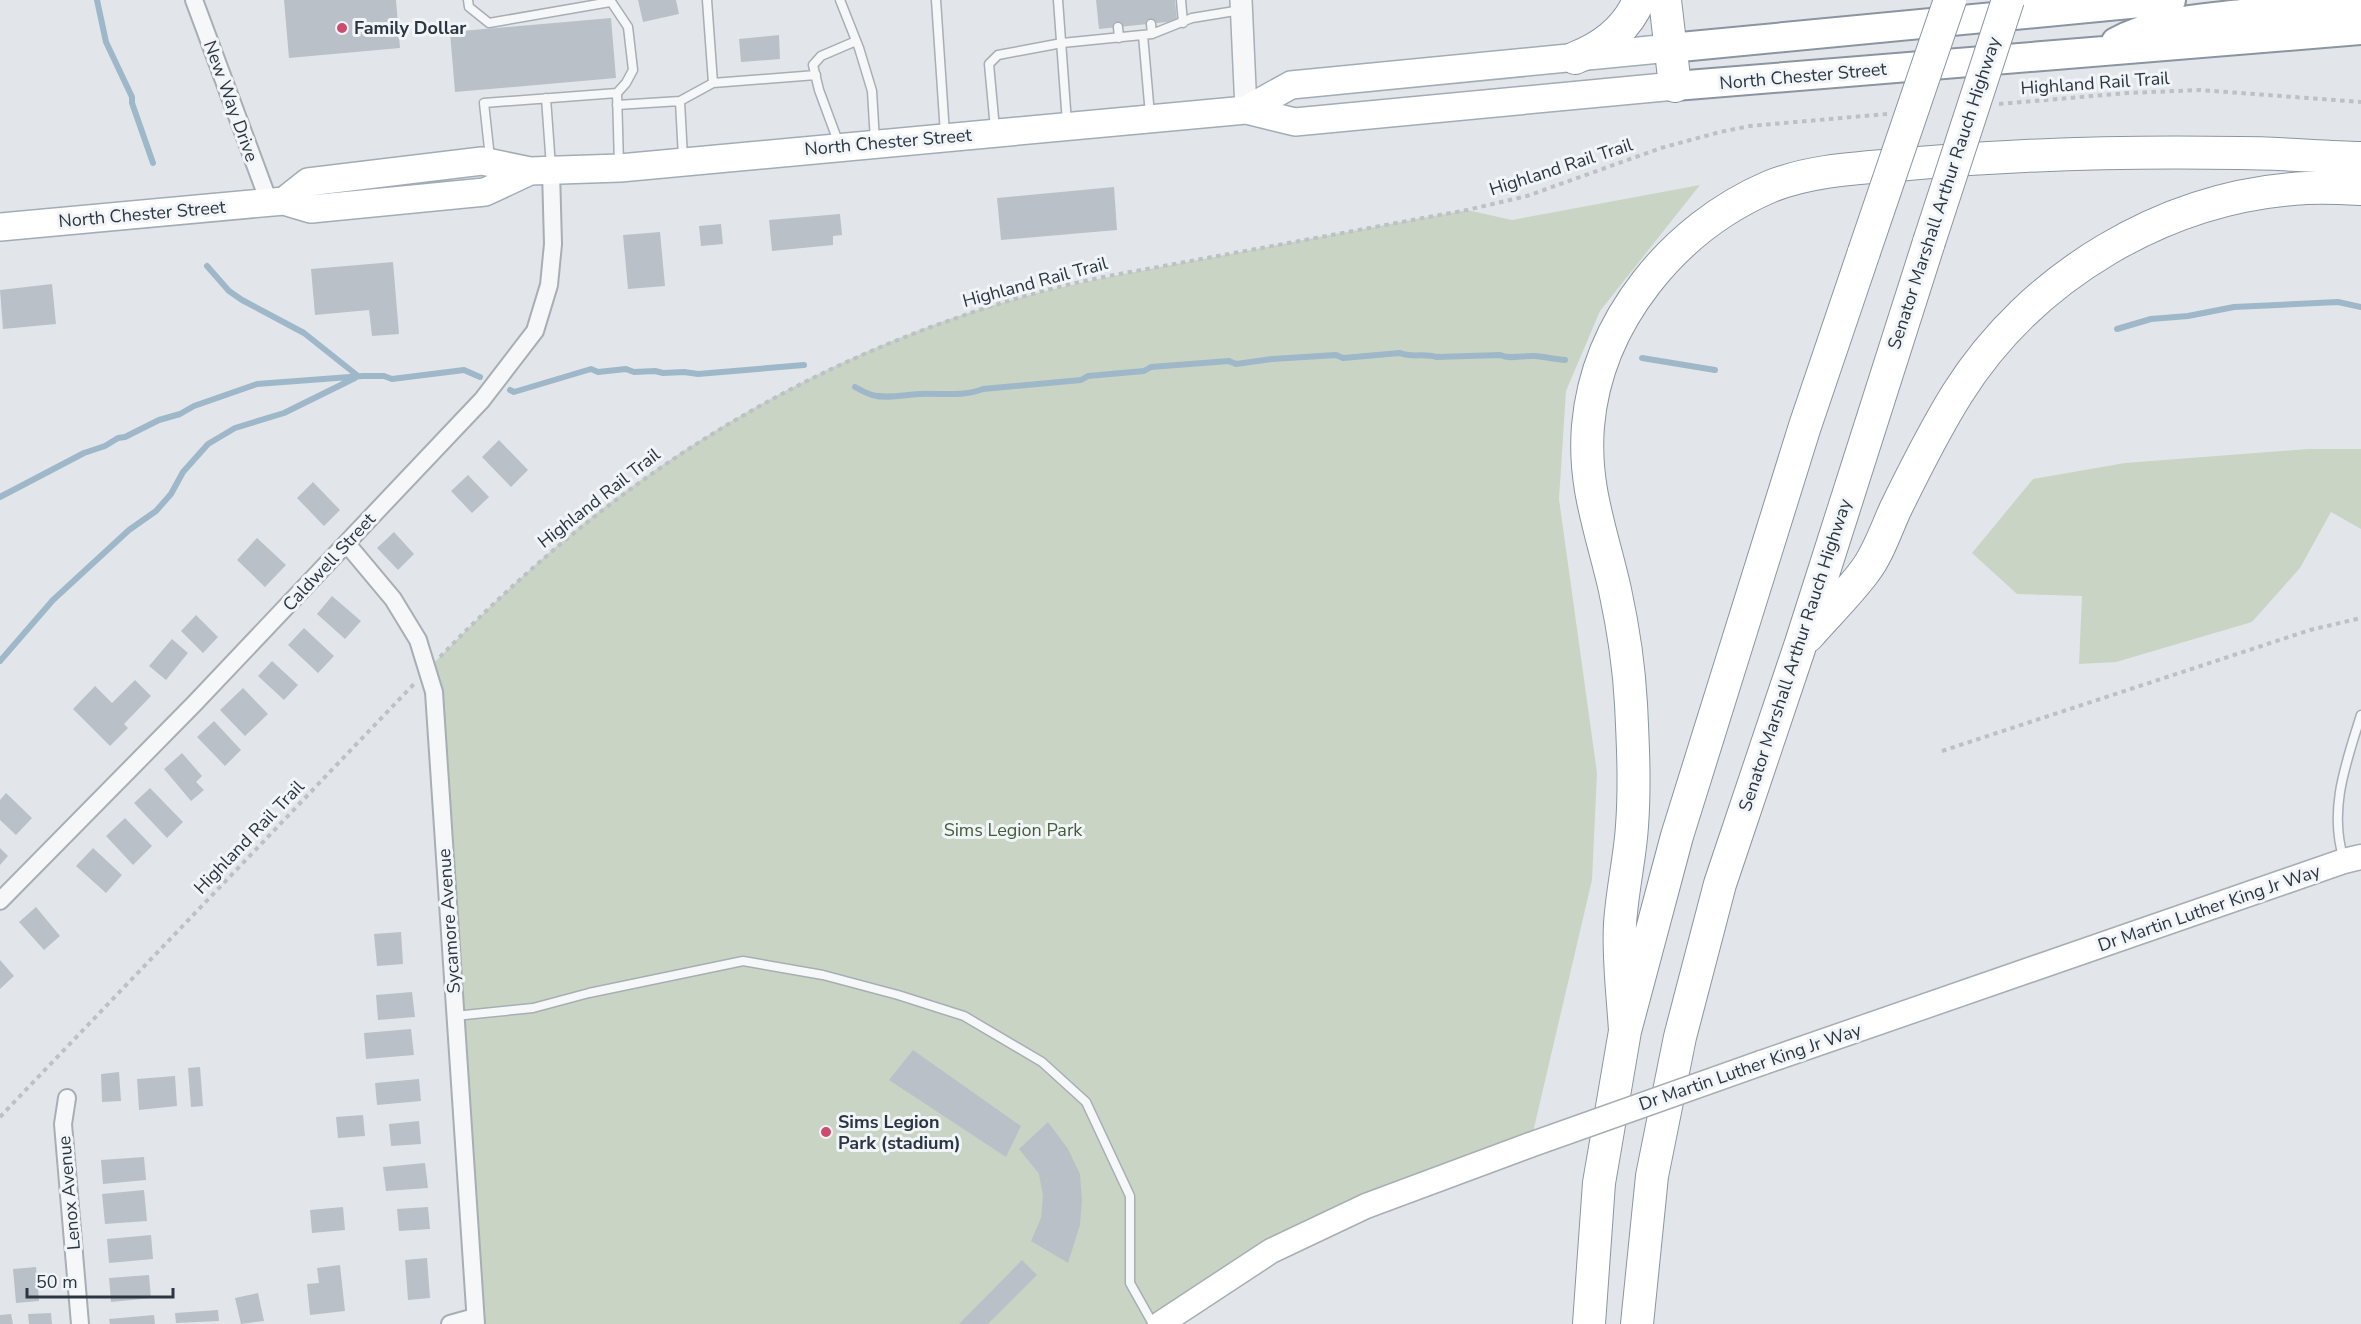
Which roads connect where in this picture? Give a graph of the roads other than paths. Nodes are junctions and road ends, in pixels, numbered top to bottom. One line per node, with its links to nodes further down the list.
1 (194, 0): 48 (street, New Way Drive)
2 (468, 0): 13 (lane)
3 (707, 0): 29 (lane)
4 (840, 0): 23 (lane)
5 (936, 0): 39 (lane)
6 (1058, 0): 24 (lane)
7 (1181, 0): 16 (lane)
8 (1639, 0): 27 (highway)
9 (1665, 0): 25 (highway)
10 (1950, 0): 56 (highway, bridge)
11 (2008, 0): 51 (highway, Senator Marshall Arthur Rauch Highway, bridge)
12 (2170, 0): 25 (highway, North Chester Street)
13 (610, 1): 31 (lane)
14 (2361, 2): 26 (highway)
15 (1241, 5): 16 (lane); 35 (street)
16 (1183, 23): 20 (lane)
17 (1151, 24): 20 (lane)
18 (1118, 27): 22 (lane)
19 (2361, 30): 26 (highway, North Chester Street)
20 (1152, 34): 21 (lane)
21 (1143, 35): 22 (lane); 36 (lane)
22 (1119, 38): 24 (lane)
23 (856, 41): 28 (lane); 40 (lane)
24 (1062, 43): 37 (lane); 38 (lane)
25 (1670, 48): 27 (main road, North Chester Street); 30 (highway)
26 (2099, 52): 30 (highway, North Chester Street)
27 (1575, 58): 35 (main road, North Chester Street)
28 (816, 75): 29 (lane); 41 (lane)
29 (713, 83): 33 (lane)
30 (1675, 86): 35 (main road, North Chester Street)
31 (616, 93): 32 (lane); 34 (lane)
32 (546, 98): 44 (lane); 46 (lane)
33 (680, 101): 34 (lane); 43 (lane)
34 (617, 105): 45 (lane)
35 (1246, 110): 36 (main road, North Chester Street)
36 (1151, 118): 37 (main road, North Chester Street)
37 (1067, 126): 38 (main road, North Chester Street)
38 (995, 132): 39 (main road, North Chester Street)
39 (945, 137): 40 (main road, North Chester Street)
40 (875, 143): 41 (main road, North Chester Street)
41 (840, 147): 43 (main road, North Chester Street)
42 (2361, 158): 56 (highway)
43 (683, 162): 45 (main road, North Chester Street)
44 (491, 164): 46 (main road, North Chester Street); 48 (main road, North Chester Street)
45 (620, 168): 46 (main road, North Chester Street)
46 (541, 171): 48 (main road, North Chester Street); 50 (street, Caldwell Street)
47 (2361, 189): 51 (highway)
48 (276, 202): 49 (main road, North Chester Street)
49 (0, 227)
50 (346, 544): 54 (street, Caldwell Street); 55 (street, Sycamore Avenue)
51 (1801, 643): 64 (highway, Senator Marshall Arthur Rauch Highway)
52 (2361, 715): 53 (lane)
53 (2353, 859): 62 (main road, Dr Martin Luther King Jr Way, bridge)
54 (0, 901)
55 (455, 1016): 58 (street, Sycamore Avenue); 61 (lane)
56 (1625, 1031): 63 (highway)
57 (67, 1098): 59 (street, Lenox Avenue)
58 (475, 1320): 60 (street)
59 (80, 1324)
60 (450, 1324)
61 (1153, 1324)
62 (1160, 1324)
63 (1589, 1324)
64 (1637, 1324)

